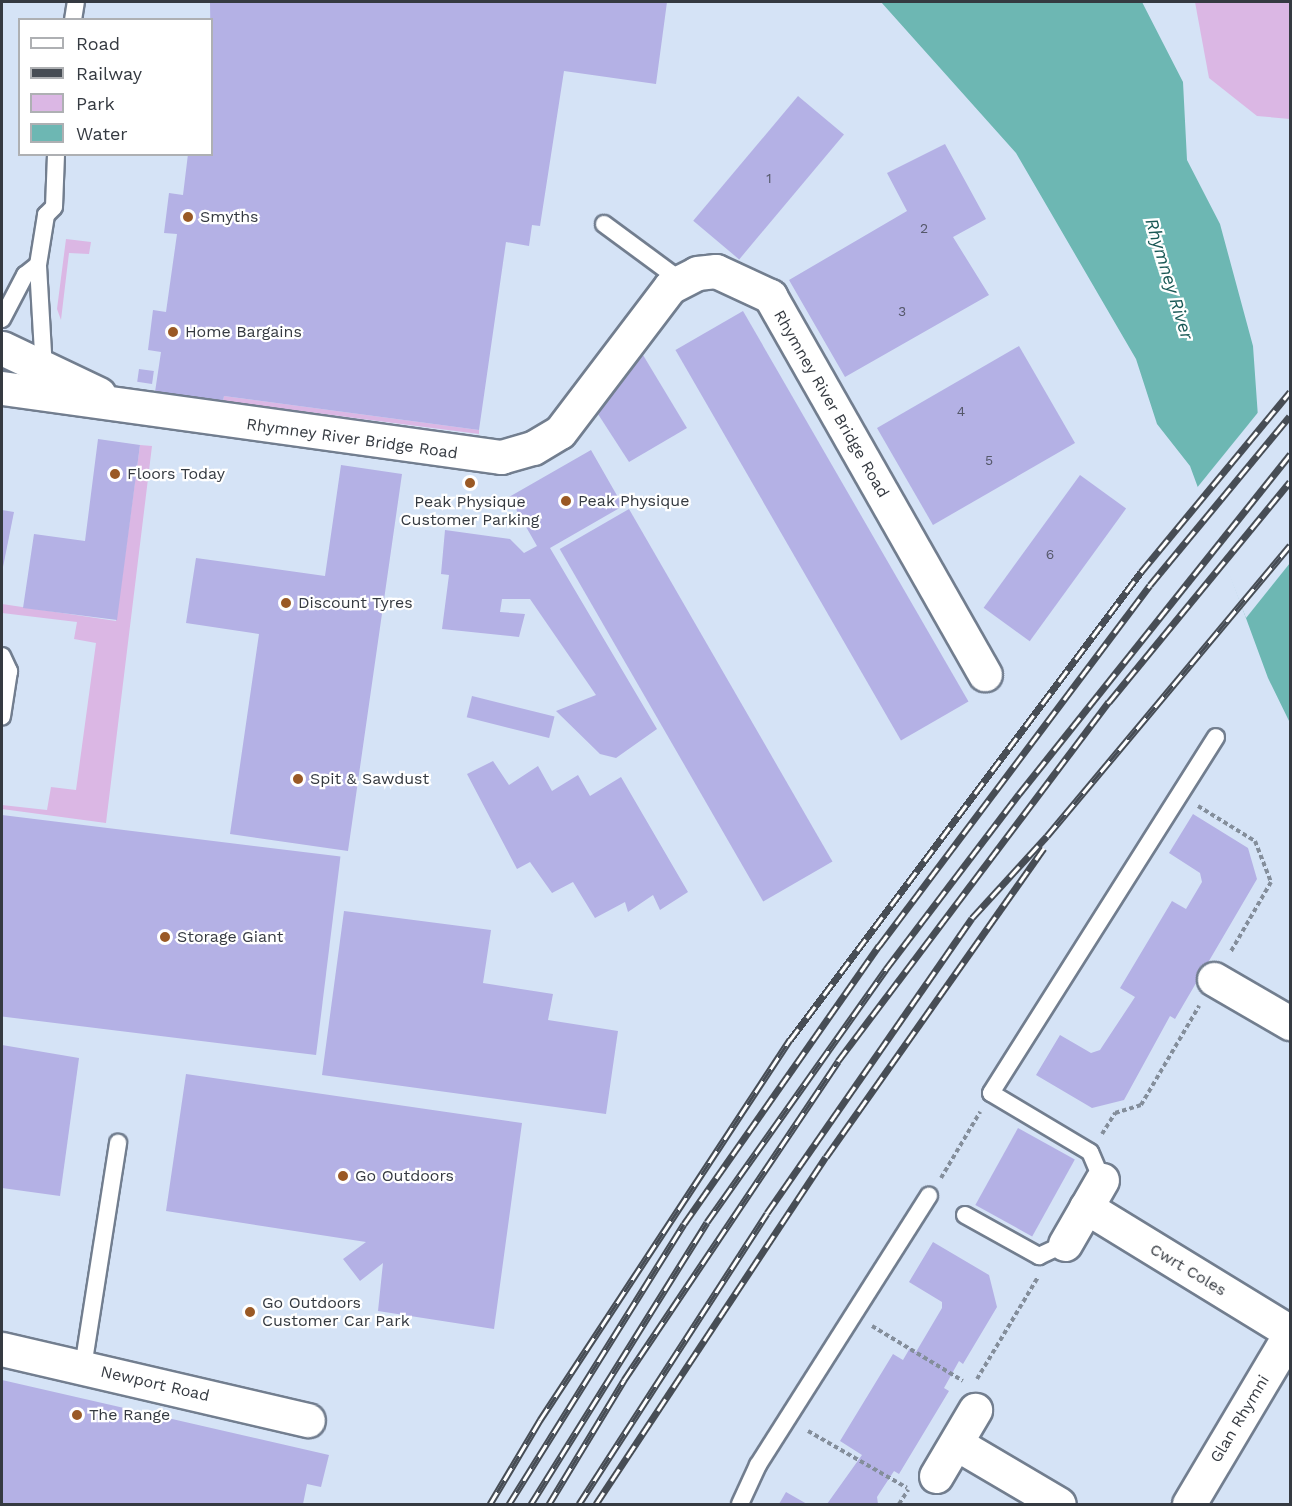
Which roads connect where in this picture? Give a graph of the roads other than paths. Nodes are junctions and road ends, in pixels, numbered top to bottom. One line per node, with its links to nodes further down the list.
1 (75, 2): 2 (lane)
2 (73, 18)
3 (56, 156): 5 (lane)
4 (604, 224): 6 (lane)
5 (38, 265): 7 (lane); 9 (lane)
6 (680, 280): 9 (street, Rhymney River Bridge Road); 12 (street, Rhymney River Bridge Road)
7 (2, 319)
8 (2, 348): 9 (street, Rhymney River Bridge Road)
9 (43, 380): 10 (street, Rhymney River Bridge Road)
10 (2, 388)
11 (2, 656): 13 (lane)
12 (984, 674)
13 (2, 716)
14 (1216, 737): 18 (lane)
15 (1214, 979): 16 (street)
16 (1290, 1023)
17 (118, 1143): 25 (lane)
18 (1102, 1180): 20 (street)
19 (929, 1196): 30 (lane)
20 (1086, 1208): 22 (street); 23 (street, Cwrt Coles)
21 (965, 1215): 22 (lane)
22 (1052, 1250)
23 (1290, 1333): 32 (street, Glan Rhymni)
24 (2, 1348): 25 (street, Newport Road)
25 (83, 1367): 27 (street, Newport Road)
26 (975, 1410): 28 (street)
27 (308, 1420)
28 (957, 1444): 29 (street); 31 (street)
29 (923, 1482)
30 (740, 1504)
31 (1059, 1504)
32 (1189, 1504)

